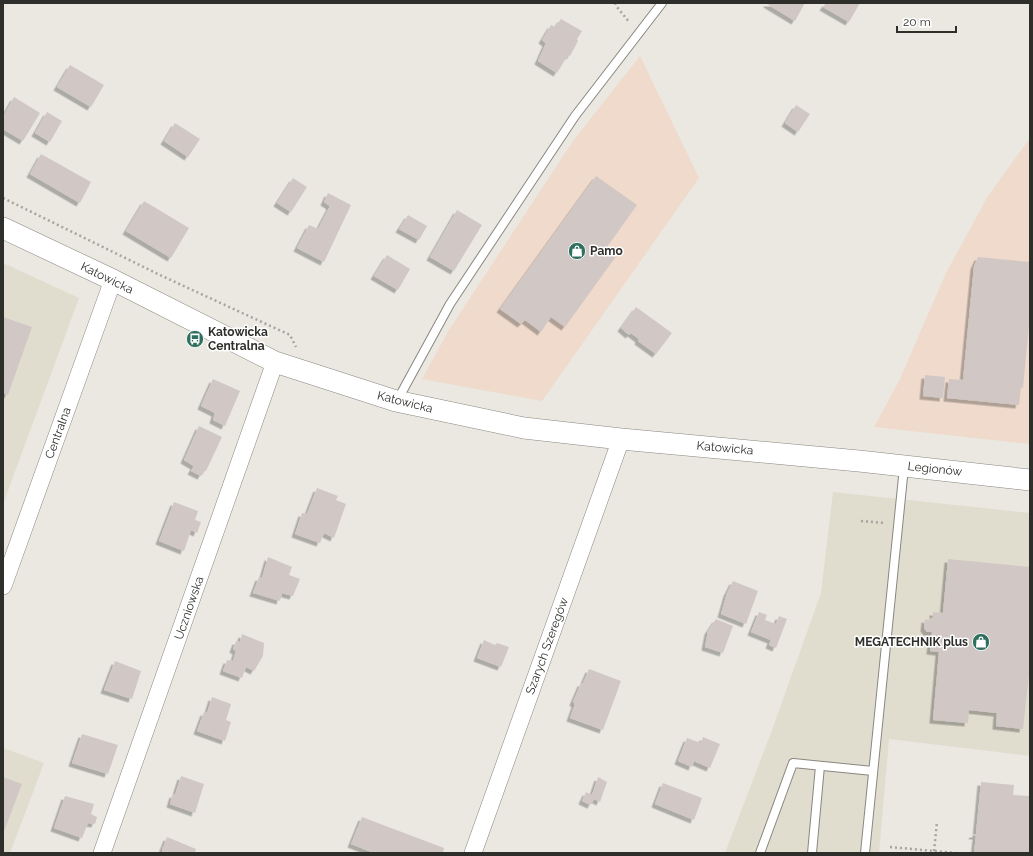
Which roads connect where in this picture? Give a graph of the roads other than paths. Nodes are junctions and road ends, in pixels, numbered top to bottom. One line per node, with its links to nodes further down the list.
1 (662, 3): 5 (lane)
2 (3, 228): 3 (street, Katowicka)
3 (113, 280): 4 (street, Katowicka); 10 (street, Centralna)
4 (275, 362): 5 (street, Katowicka); 13 (street, Uczniowska)
5 (396, 401): 6 (street, Katowicka)
6 (621, 439): 7 (street, Katowicka); 14 (street, Szarych Szeregów)
7 (840, 459): 8 (street, Legionów)
8 (904, 466): 9 (street, Legionów); 12 (lane)
9 (1030, 480)
10 (3, 586)
11 (820, 766): 12 (lane); 15 (lane); 16 (lane)
12 (873, 771): 17 (lane)
13 (102, 853)
14 (473, 853)
15 (760, 853)
16 (812, 853)
17 (865, 853)

